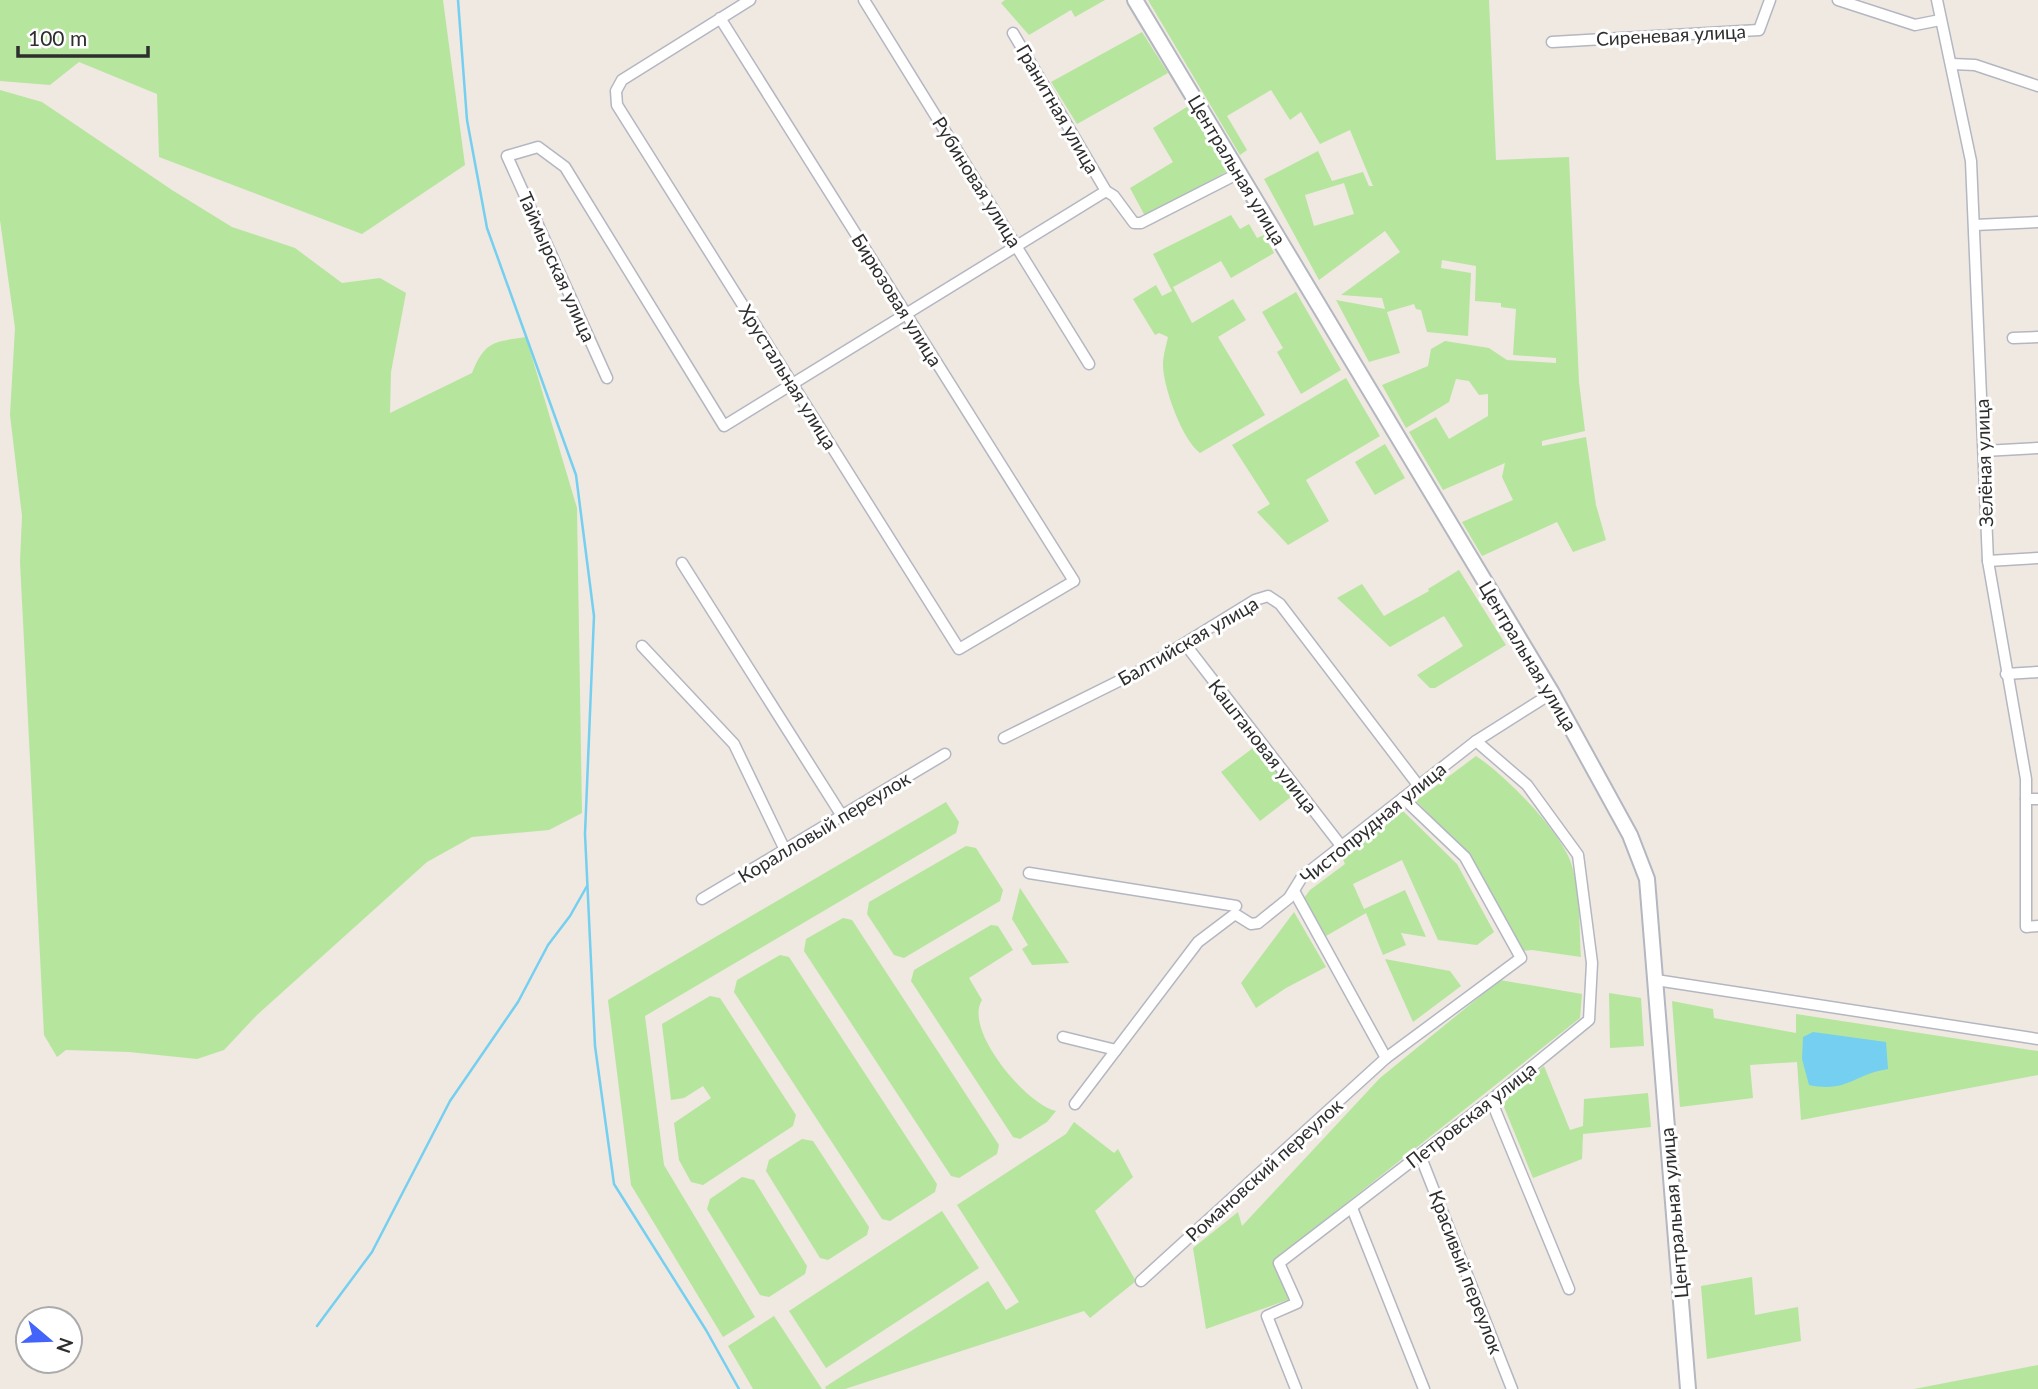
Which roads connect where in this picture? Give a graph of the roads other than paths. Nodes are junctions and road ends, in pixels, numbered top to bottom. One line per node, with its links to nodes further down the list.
1 (750, 0): 7 (street)
2 (864, 0): 17 (street, Рубиновая улица)
3 (1135, 0): 13 (main road, Центральная улица)
4 (1770, 0): 10 (street, Сиреневая улица)
5 (1838, 0): 8 (street)
6 (1937, 0): 8 (street, Зелёная улица)
7 (720, 18): 18 (street, Бирюзовая улица); 23 (street, Хрустальная улица)
8 (1940, 20): 11 (street, Зелёная улица)
9 (1013, 33): 14 (street, Гранитная улица)
10 (1552, 42)
11 (1952, 64): 12 (street); 16 (street, Зелёная улица)
12 (2038, 86)
13 (1239, 173): 14 (street, Гранитная улица); 34 (main road, Центральная улица)
14 (1106, 191): 17 (street)
15 (2038, 222): 16 (street)
16 (1975, 225): 25 (street, Зелёная улица)
17 (1018, 247): 18 (street); 21 (street, Рубиновая улица)
18 (907, 316): 23 (street); 31 (street, Бирюзовая улица)
19 (2038, 337): 20 (street)
20 (2014, 338)
21 (1089, 364)
22 (607, 378): 23 (street, Таймырская улица)
23 (793, 384): 31 (street, Хрустальная улица)
24 (2038, 448): 25 (street)
25 (1984, 451): 27 (street, Зелёная улица)
26 (2038, 558): 27 (street)
27 (1988, 561): 33 (street, Зелёная улица)
28 (682, 563): 42 (street)
29 (1185, 644): 35 (street, Балтийская улица); 38 (street, Балтийская улица); 43 (street, Каштановая улица)
30 (642, 646): 44 (street)
31 (959, 649)
32 (2038, 672): 33 (street)
33 (2006, 674): 40 (street, Зелёная улица)
34 (1552, 693): 36 (street, Чистопрудная улица); 50 (main road, Центральная улица)
35 (1004, 738)
36 (1476, 741): 38 (street, Чистопрудная улица); 55 (street, Петровская улица)
37 (945, 754): 42 (street, Коралловый переулок)
38 (1418, 785): 39 (street, Чистопрудная улица)
39 (1403, 797): 43 (street, Чистопрудная улица); 54 (street)
40 (2026, 799): 41 (street); 49 (street, Зелёная улица)
41 (2038, 799)
42 (842, 817): 44 (street, Коралловый переулок)
43 (1342, 847): 46 (street, Чистопрудная улица)
44 (785, 850): 47 (street, Коралловый переулок)
45 (1029, 873): 48 (street)
46 (1294, 891): 53 (street, Чистопрудная улица); 54 (street)
47 (702, 900)
48 (1236, 905)
49 (2038, 926)
50 (1656, 980): 52 (street); 64 (main road, Центральная улица)
51 (1063, 1037): 53 (street)
52 (2038, 1039)
53 (1116, 1050): 56 (street, Чистопрудная улица)
54 (1385, 1058): 59 (street, Романовский переулок)
55 (1491, 1100): 57 (street, Петровская улица); 60 (street)
56 (1075, 1104)
57 (1420, 1155): 58 (street, Петровская улица); 63 (street, Красивый переулок)
58 (1352, 1208): 61 (street, Петровская улица); 62 (street)
59 (1141, 1281)
60 (1569, 1289)
61 (1296, 1389)
62 (1424, 1389)
63 (1512, 1389)
64 (1688, 1389)

